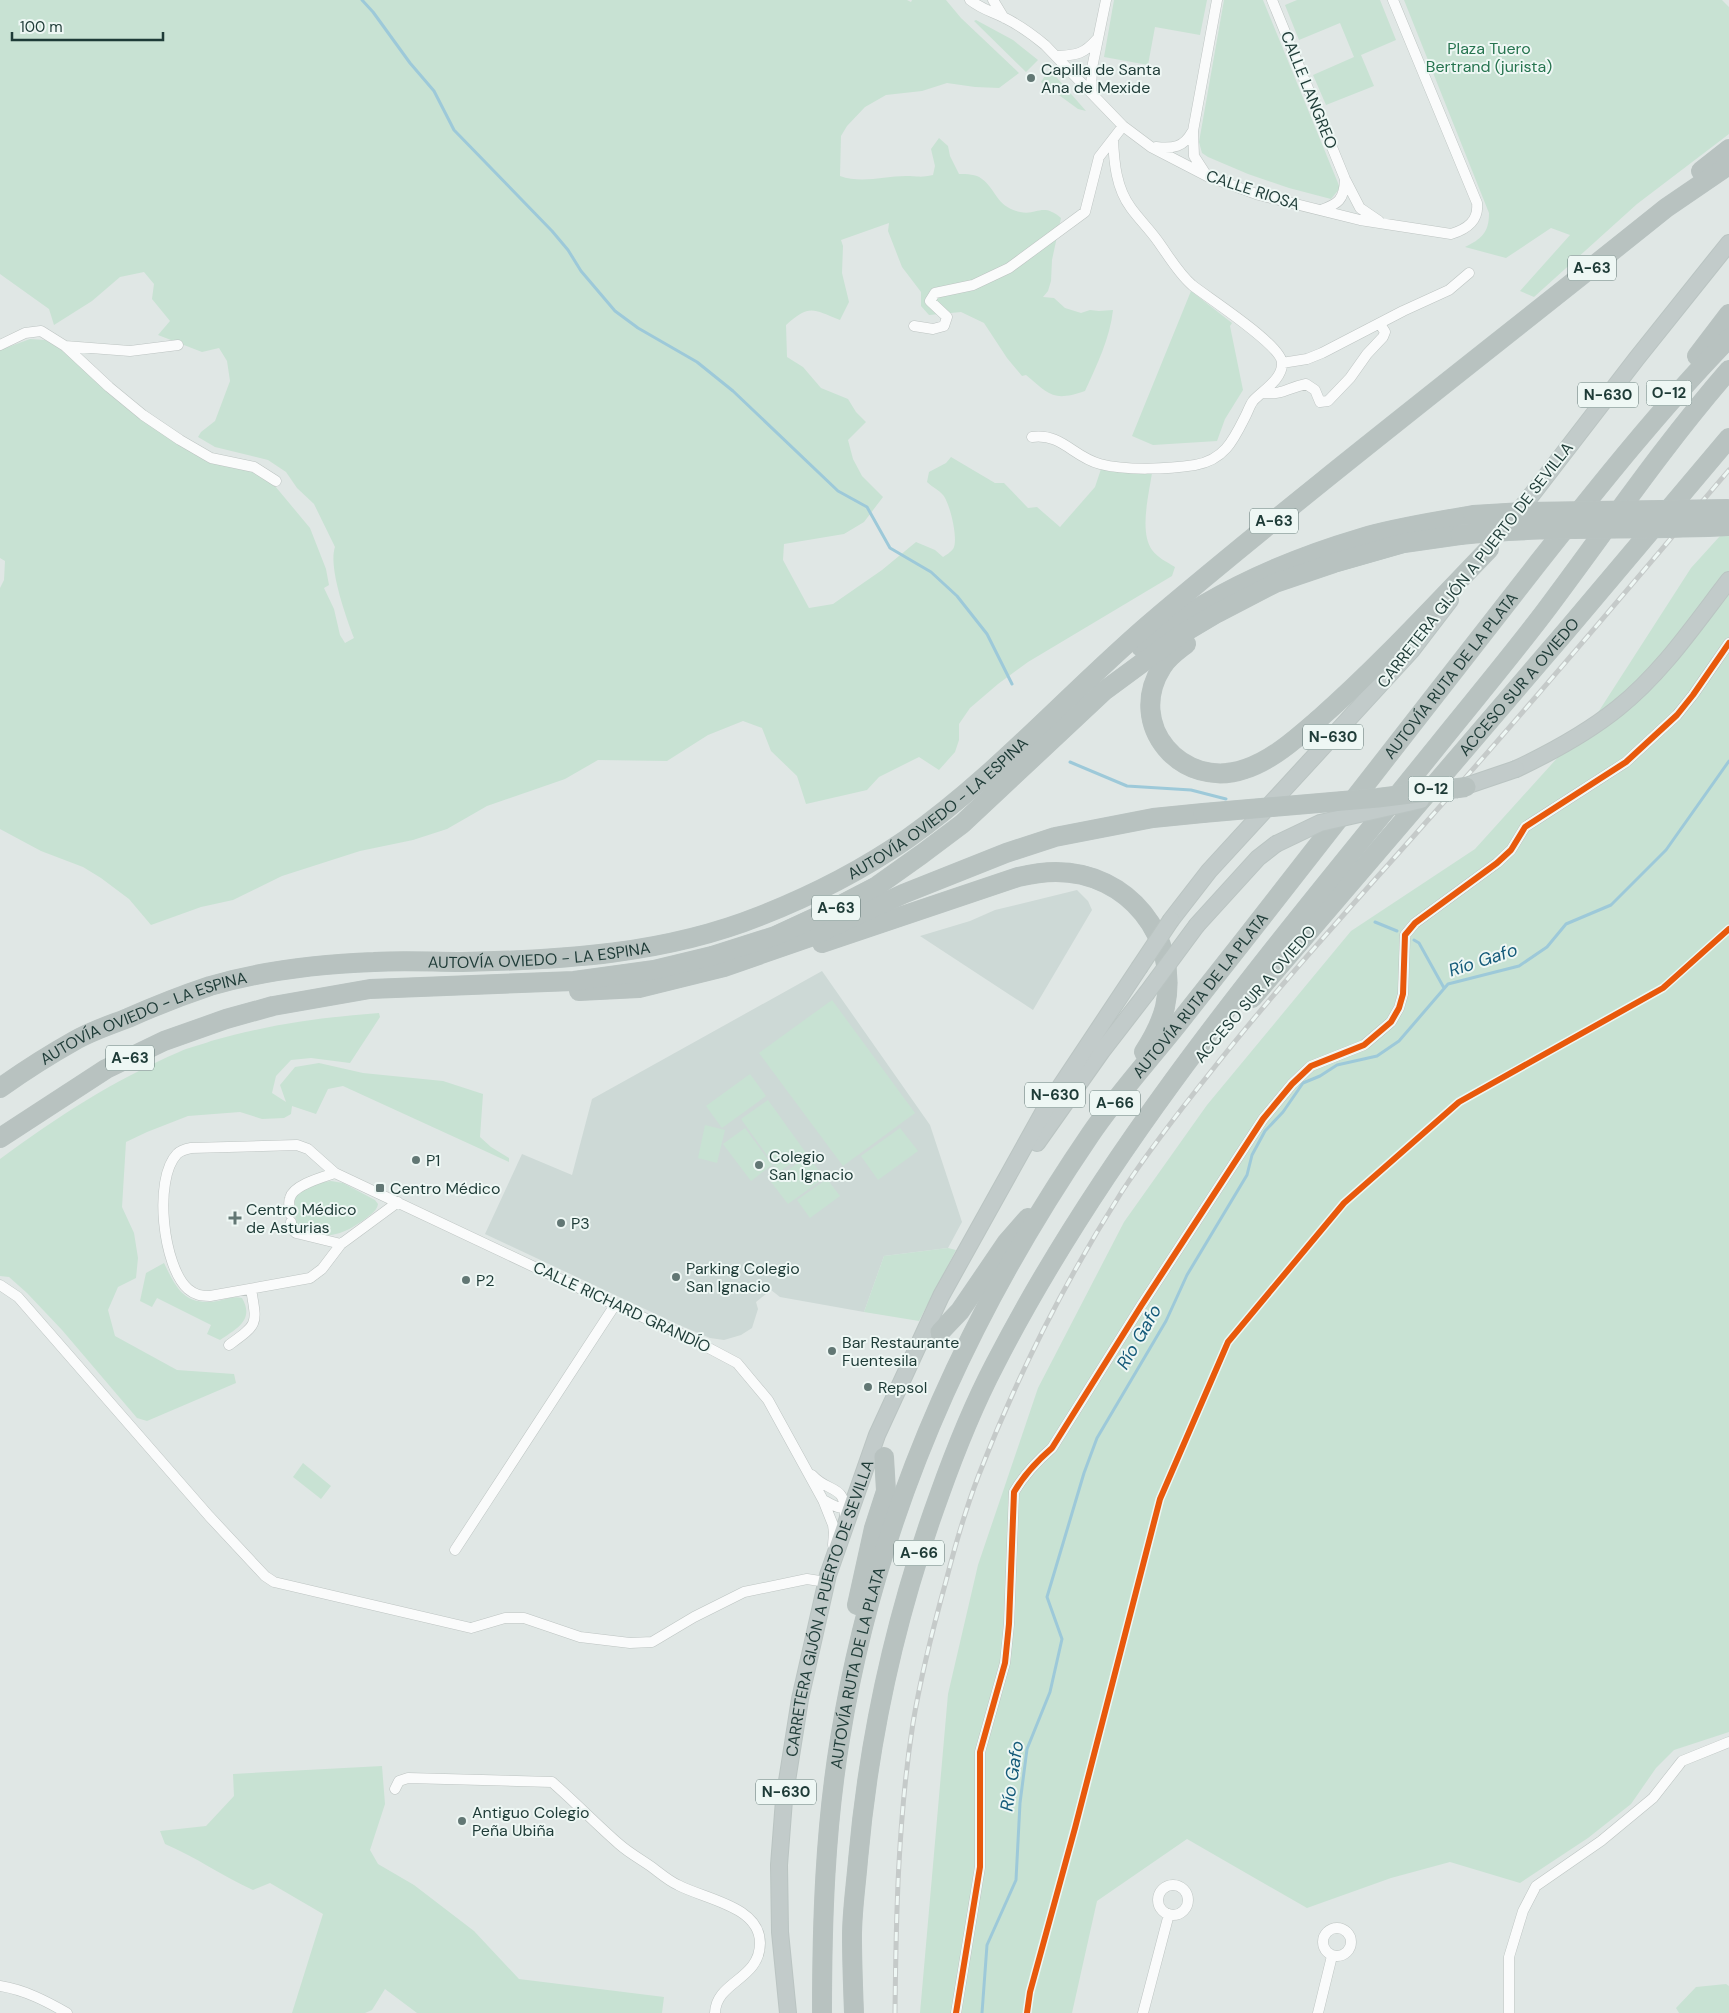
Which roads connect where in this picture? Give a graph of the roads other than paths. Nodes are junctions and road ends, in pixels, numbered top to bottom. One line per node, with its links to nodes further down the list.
1 (970, 0): 7 (street, CALLE RIOSA)
2 (994, 0): 7 (street)
3 (1106, 0): 8 (street)
4 (1217, 0): 12 (street)
5 (1272, 0): 18 (street, CALLE LANGREO)
6 (1393, 0): 20 (street, CALLE RIOSA)
7 (1004, 18): 9 (street, CALLE RIOSA)
8 (1100, 36): 9 (street); 10 (street)
9 (1058, 56): 10 (street, CALLE RIOSA)
10 (1091, 91): 11 (street, CALLE RIOSA)
11 (1123, 126): 13 (street); 14 (street, CALLE RIOSA)
12 (1193, 131): 14 (street); 17 (street)
13 (1113, 139): 25 (street); 31 (street)
14 (1151, 146): 17 (street, CALLE RIOSA)
15 (1729, 149): 26 (highway)
16 (1729, 165): 26 (highway, A-63)
17 (1208, 176): 19 (street, CALLE RIOSA)
18 (1345, 179): 19 (street); 20 (street, CALLE LANGREO)
19 (1320, 210): 20 (street, CALLE RIOSA)
20 (1388, 225)
21 (1729, 243): 42 (highway, CARRETERA GIJÓN A PUERTO DE SEVILLA / N-630)
22 (1469, 273): 24 (street)
23 (1729, 314): 38 (highway, O-12)
24 (1380, 324): 31 (street); 34 (street)
25 (914, 326)
26 (1518, 327): 46 (highway, A-63)
27 (1729, 338): 38 (highway, AUTOVÍA RUTA DE LA PLATA / A-66)
28 (0, 345): 30 (street)
29 (178, 345): 30 (street)
30 (65, 346): 39 (street)
31 (1282, 363): 34 (street)
32 (1729, 370): 37 (highway, AUTOVÍA RUTA DE LA PLATA / A-66)
33 (1729, 384): 37 (highway)
34 (1263, 393): 35 (street)
35 (1032, 437)
36 (1729, 438): 53 (highway, ACCESO SUR A OVIEDO / O-12)
37 (1658, 460): 53 (highway, AUTOVÍA RUTA DE LA PLATA / A-66)
38 (1609, 473): 51 (highway, AUTOVÍA RUTA DE LA PLATA / A-66)
39 (276, 481)
40 (1729, 510): 46 (highway, bridge)
41 (1729, 526): 43 (highway, A-63, bridge)
42 (1489, 549): 43 (highway); 57 (highway, CARRETERA GIJÓN A PUERTO DE SEVILLA / N-630, bridge)
43 (1301, 575): 49 (highway, A-63)
44 (1729, 580): 47 (highway, CARRETERA GIJÓN A PUERTO DE SEVILLA / N-630, bridge)
45 (1729, 643): 83 (street)
46 (1040, 726): 50 (highway, AUTOVÍA OVIEDO - LA ESPINA / A-63)
47 (1466, 787): 48 (highway, bridge); 57 (highway, CARRETERA GIJÓN A PUERTO DE SEVILLA / N-630, bridge)
48 (639, 988): 49 (highway); 51 (highway)
49 (273, 1006): 52 (highway, AUTOVÍA OVIEDO - LA ESPINA / A-63)
50 (0, 1088)
51 (1093, 1131): 55 (highway, AUTOVÍA RUTA DE LA PLATA / A-66)
52 (0, 1138)
53 (1131, 1140): 82 (highway, AUTOVÍA RUTA DE LA PLATA / A-66)
54 (334, 1173): 56 (street, CALLE RICHARD GRANDÍO); 58 (street); 60 (street, CALLE RICHARD GRANDÍO)
55 (1057, 1186): 62 (highway); 72 (highway, AUTOVÍA RUTA DE LA PLATA / A-66)
56 (398, 1202): 58 (street); 61 (street, CALLE RICHARD GRANDÍO)
57 (978, 1227): 66 (highway, CARRETERA GIJÓN A PUERTO DE SEVILLA / N-630)
58 (341, 1244): 60 (street)
59 (0, 1285): 71 (street)
60 (251, 1289): 63 (street)
61 (615, 1305): 65 (street, CALLE RICHARD GRANDÍO); 70 (street)
62 (940, 1332)
63 (229, 1345)
64 (884, 1457): 72 (highway)
65 (802, 1462): 67 (street, CALLE RICHARD GRANDÍO); 68 (street, CALLE RICHARD GRANDÍO)
66 (864, 1471): 67 (street); 69 (highway, CARRETERA GIJÓN A PUERTO DE SEVILLA / N-630)
67 (839, 1492): 69 (street)
68 (823, 1500): 69 (street); 71 (street, CALLE RICHARD GRANDÍO)
69 (848, 1515): 71 (highway, CARRETERA GIJÓN A PUERTO DE SEVILLA / N-630)
70 (455, 1550)
71 (827, 1578): 80 (highway, CARRETERA GIJÓN A PUERTO DE SEVILLA / N-630)
72 (839, 1742): 81 (highway, AUTOVÍA RUTA DE LA PLATA / A-66)
73 (1729, 1742): 86 (street)
74 (395, 1789): 79 (street)
75 (1169, 1914): 84 (street)
76 (1332, 1956): 85 (street)
77 (0, 1986): 78 (street)
78 (67, 2013)
79 (715, 2013)
80 (788, 2013)
81 (822, 2013)
82 (854, 2013)
83 (956, 2013)
84 (1144, 2013)
85 (1318, 2013)
86 (1509, 2013)

